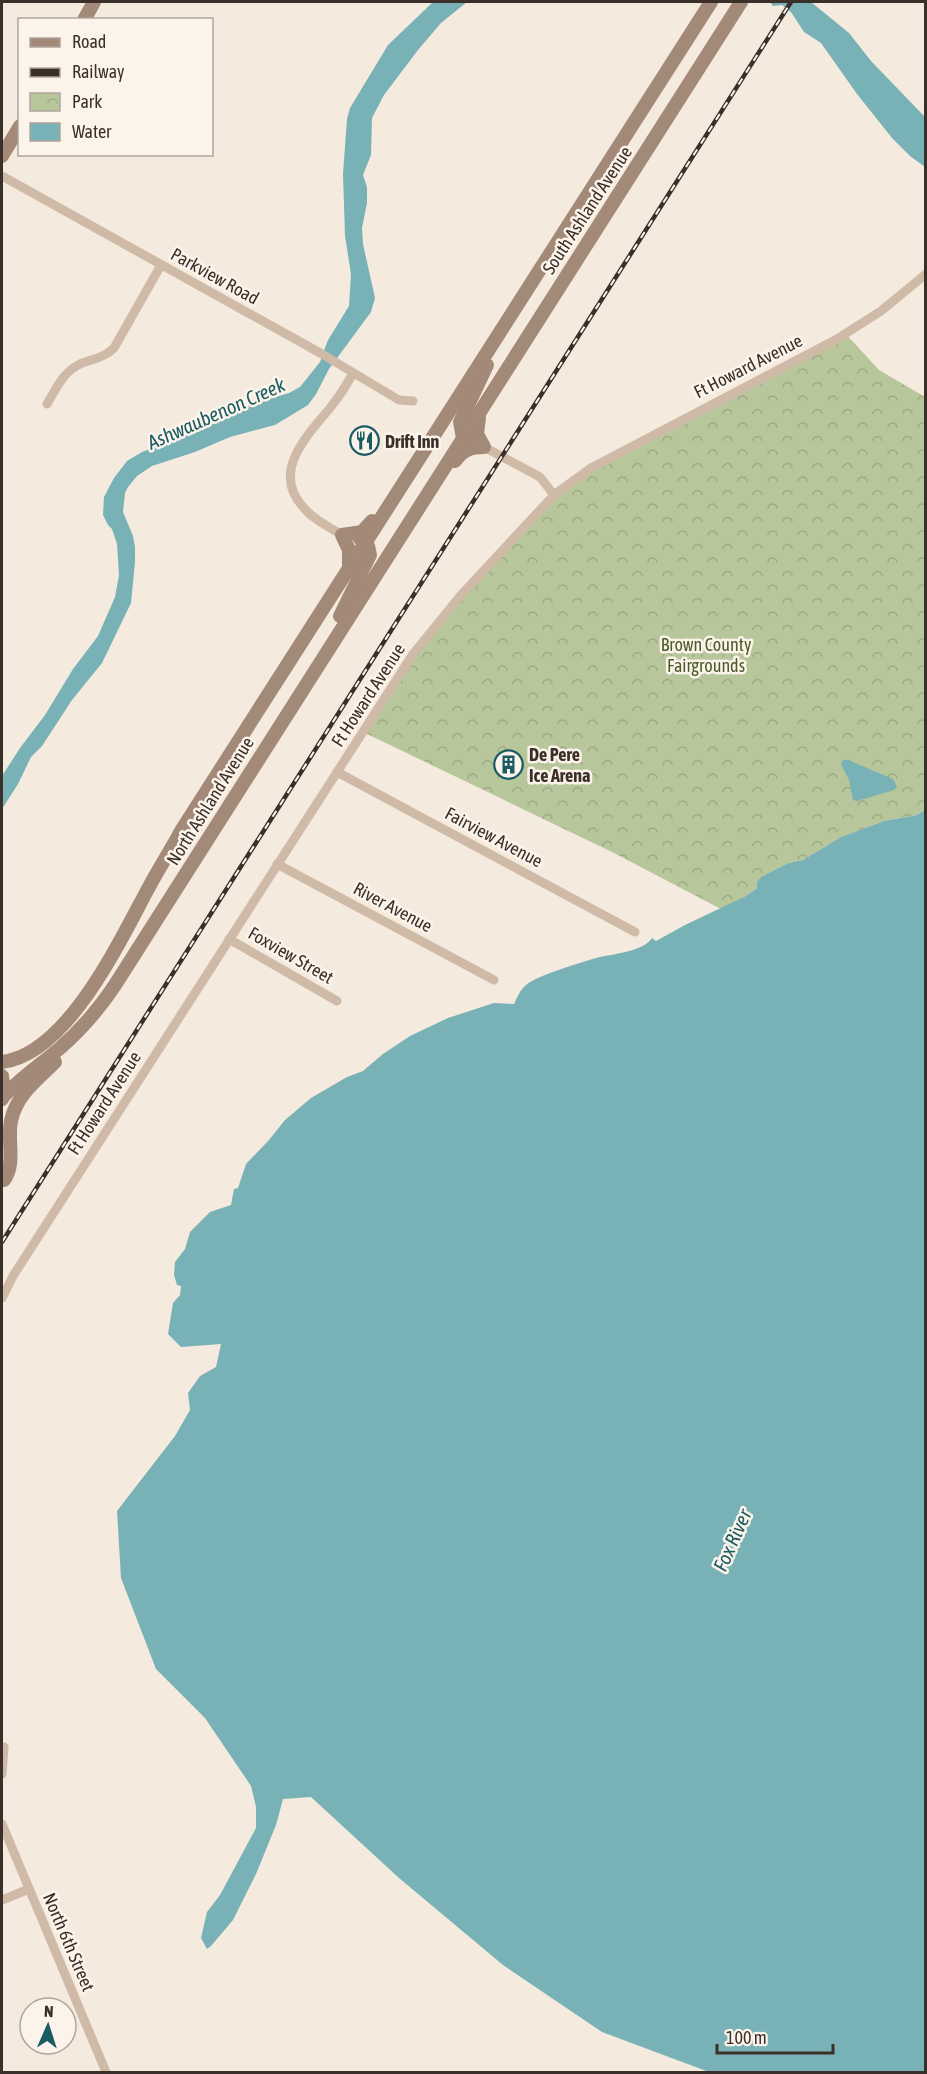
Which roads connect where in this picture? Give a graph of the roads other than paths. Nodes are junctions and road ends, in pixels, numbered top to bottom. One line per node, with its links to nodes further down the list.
1 (94, 2): 4 (main road)
2 (711, 2): 10 (main road, South Ashland Avenue)
3 (741, 2): 15 (main road, South Ashland Avenue)
4 (85, 18)
5 (18, 129): 6 (main road)
6 (2, 156)
7 (2, 176): 8 (street, Parkview Road)
8 (161, 265): 12 (street, Parkview Road); 14 (street)
9 (925, 275): 18 (street, Ft Howard Avenue)
10 (498, 335): 11 (main road, South Ashland Avenue); 17 (main road)
11 (486, 354): 16 (main road, South Ashland Avenue); 19 (main road)
12 (353, 373): 13 (street, Parkview Road); 19 (street)
13 (413, 401)
14 (46, 404)
15 (484, 405): 17 (main road, South Ashland Avenue); 17 (main road)
16 (442, 422): 20 (main road, North Ashland Avenue)
17 (473, 444): 18 (street); 22 (main road, North Ashland Avenue)
18 (554, 495): 23 (street, Ft Howard Avenue)
19 (346, 535): 20 (main road); 21 (main road)
20 (365, 543): 21 (main road, North Ashland Avenue); 22 (main road)
21 (349, 567): 30 (main road, North Ashland Avenue)
22 (321, 660): 29 (main road, North Ashland Avenue)
23 (337, 772): 24 (street, Ft Howard Avenue); 25 (street, Fairview Avenue)
24 (277, 864): 26 (street, Ft Howard Avenue); 27 (street, River Avenue)
25 (635, 932)
26 (229, 939): 28 (street, Foxview Street); 35 (street, Ft Howard Avenue)
27 (494, 980)
28 (337, 1000)
29 (75, 1034): 32 (main road); 34 (main road, North Ashland Avenue)
30 (2, 1062)
31 (2, 1076): 32 (main road)
32 (2, 1098)
33 (2, 1142): 34 (main road)
34 (3, 1184)
35 (2, 1298)
36 (3, 1747): 37 (street)
37 (2, 1774)
38 (2, 1824): 39 (street, North 6th Street)
39 (29, 1889): 40 (street); 41 (street, North 6th Street)
40 (2, 1900)
41 (106, 2073)

